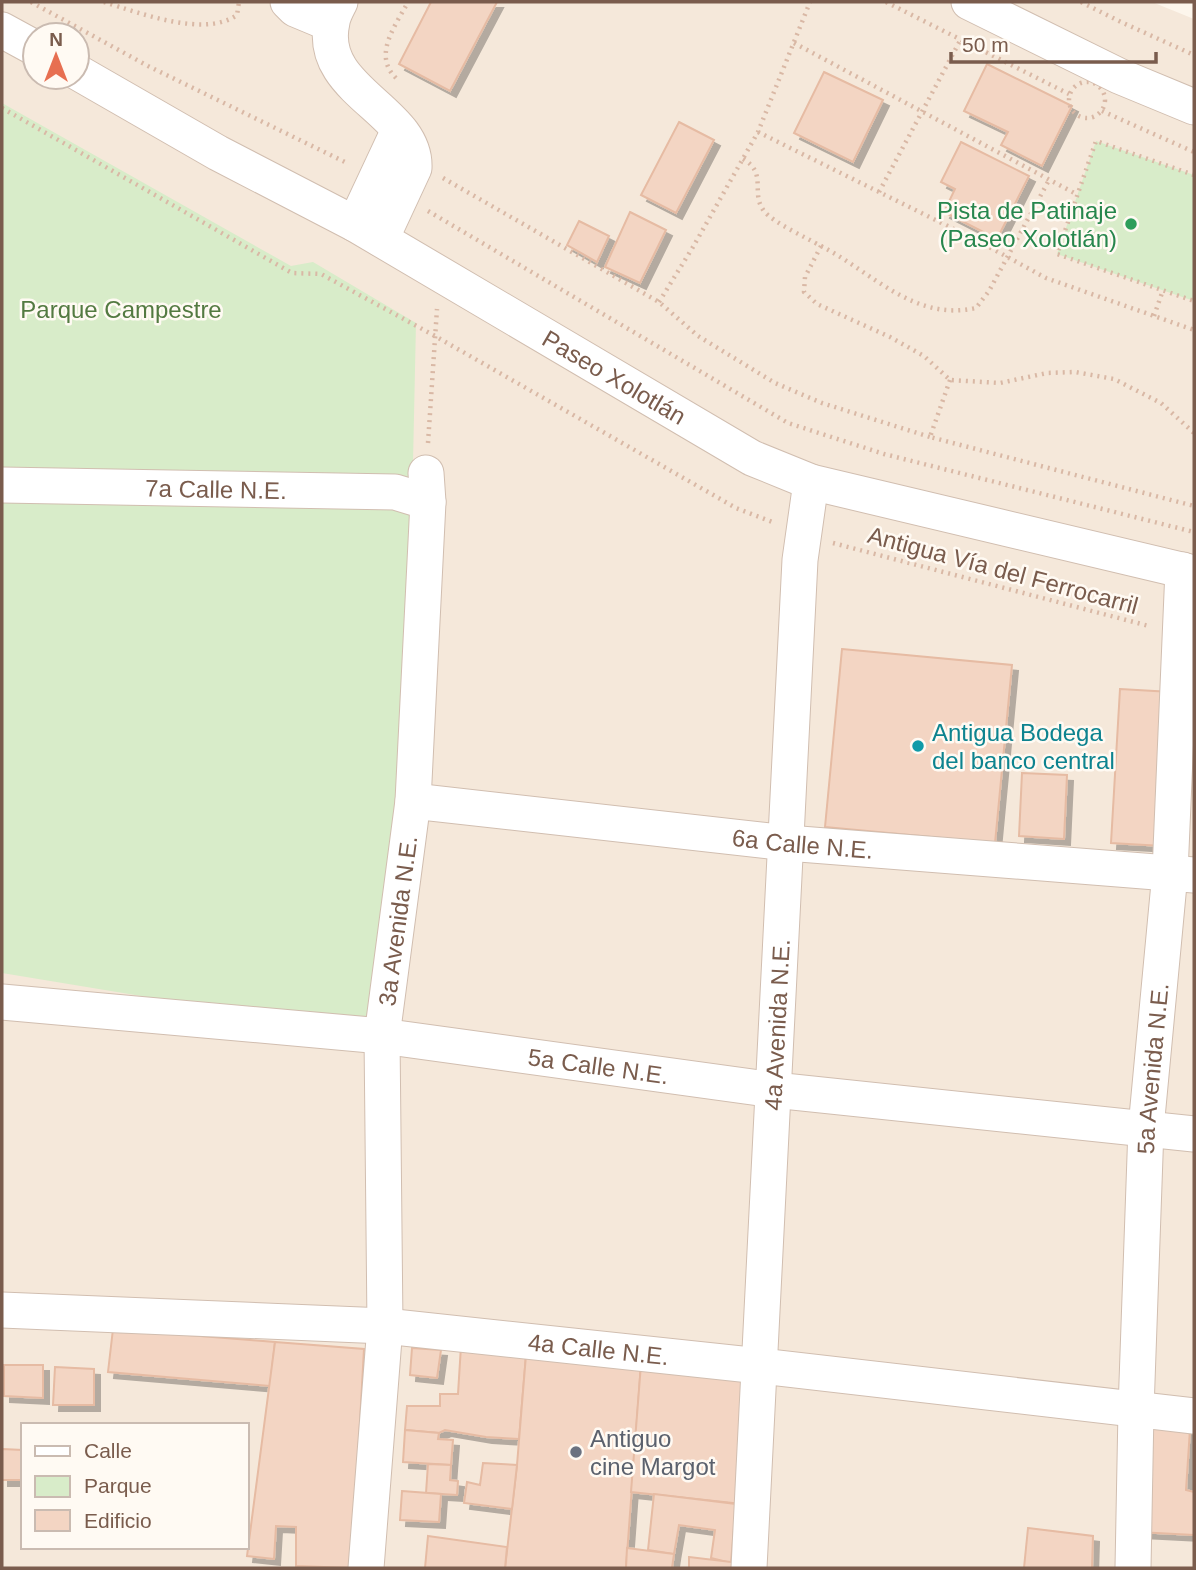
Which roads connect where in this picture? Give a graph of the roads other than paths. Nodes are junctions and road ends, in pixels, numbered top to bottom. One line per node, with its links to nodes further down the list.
1 (288, 2): 3 (street)
2 (969, 2): 7 (street)
3 (336, 13): 8 (street)
4 (2, 30): 5 (street)
5 (21, 40)
6 (91, 80): 8 (street, Paseo Xolotlán)
7 (1194, 107)
8 (368, 232): 9 (street, Paseo Xolotlán)
9 (811, 482): 12 (street, Paseo Xolotlán); 14 (street, 4a Avenida N.E.)
10 (2, 485): 11 (street, 7a Calle N.E.)
11 (427, 487): 13 (street, 3a Avenida N.E.)
12 (1189, 571): 15 (street, 5a Avenida N.E.)
13 (413, 801): 14 (street, 6a Calle N.E.); 17 (street, 3a Avenida N.E.)
14 (786, 843): 15 (street, 6a Calle N.E.); 18 (street, 4a Avenida N.E.)
15 (1182, 874): 19 (street, 5a Avenida N.E.)
16 (2, 1002): 17 (street, 5a Calle N.E.)
17 (382, 1036): 18 (street, 5a Calle N.E.); 22 (street, 3a Avenida N.E.)
18 (774, 1090): 19 (street, 5a Calle N.E.); 23 (street, 4a Avenida N.E.)
19 (1146, 1128): 20 (street, 5a Calle N.E.); 24 (street, 5a Avenida N.E.)
20 (1194, 1134)
21 (2, 1310): 22 (street, 4a Calle N.E.)
22 (385, 1326): 23 (street, 4a Calle N.E.); 26 (street, 3a Avenida N.E.)
23 (760, 1366): 24 (street, 4a Calle N.E.); 27 (street, 4a Avenida N.E.)
24 (1136, 1410): 25 (street, 4a Calle N.E.); 28 (street, 5a Avenida N.E.)
25 (1194, 1416)
26 (366, 1568)
27 (749, 1568)
28 (1133, 1568)

